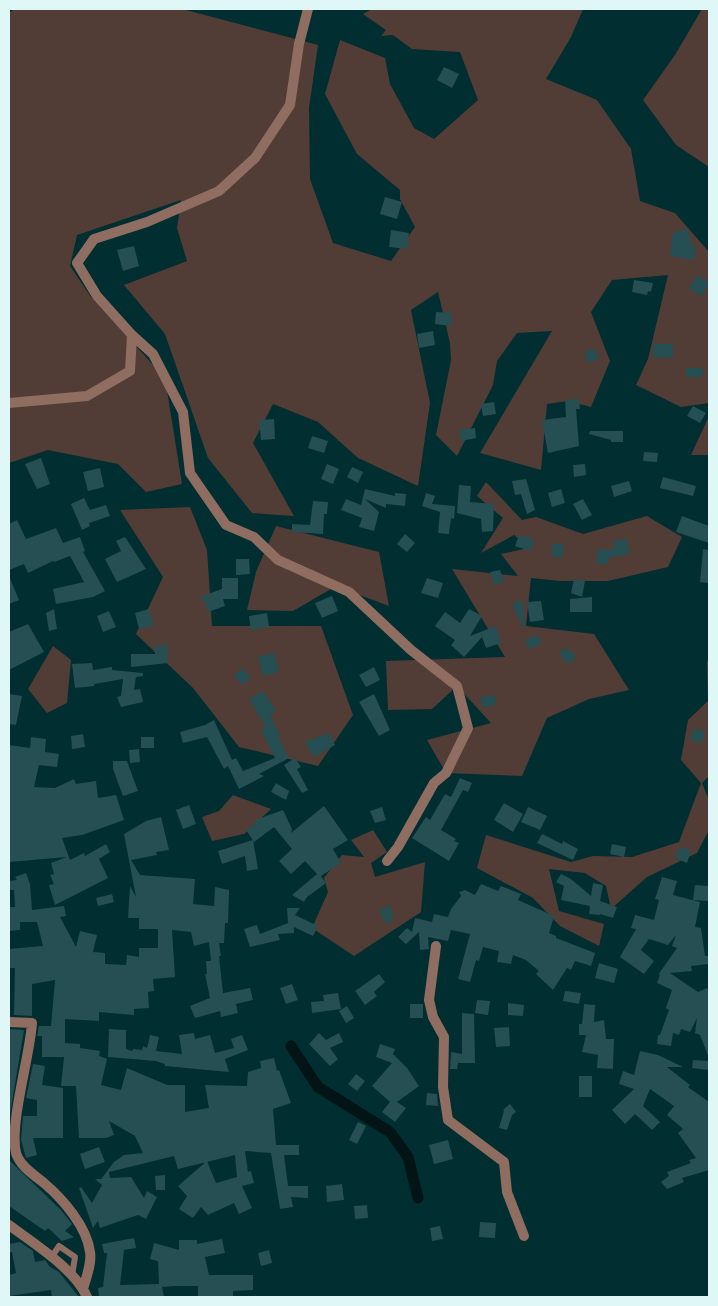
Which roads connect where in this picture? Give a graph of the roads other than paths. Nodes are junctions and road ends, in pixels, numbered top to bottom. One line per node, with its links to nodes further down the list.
1 (308, 9): 2 (street)
2 (132, 335): 3 (street); 4 (street)
3 (9, 403)
4 (387, 861)
5 (436, 946): 8 (street)
6 (9, 1022): 11 (street)
7 (9, 1225): 9 (street)
8 (524, 1236)
9 (51, 1258): 10 (street); 10 (lane)
10 (72, 1276): 11 (street)
11 (85, 1293)

